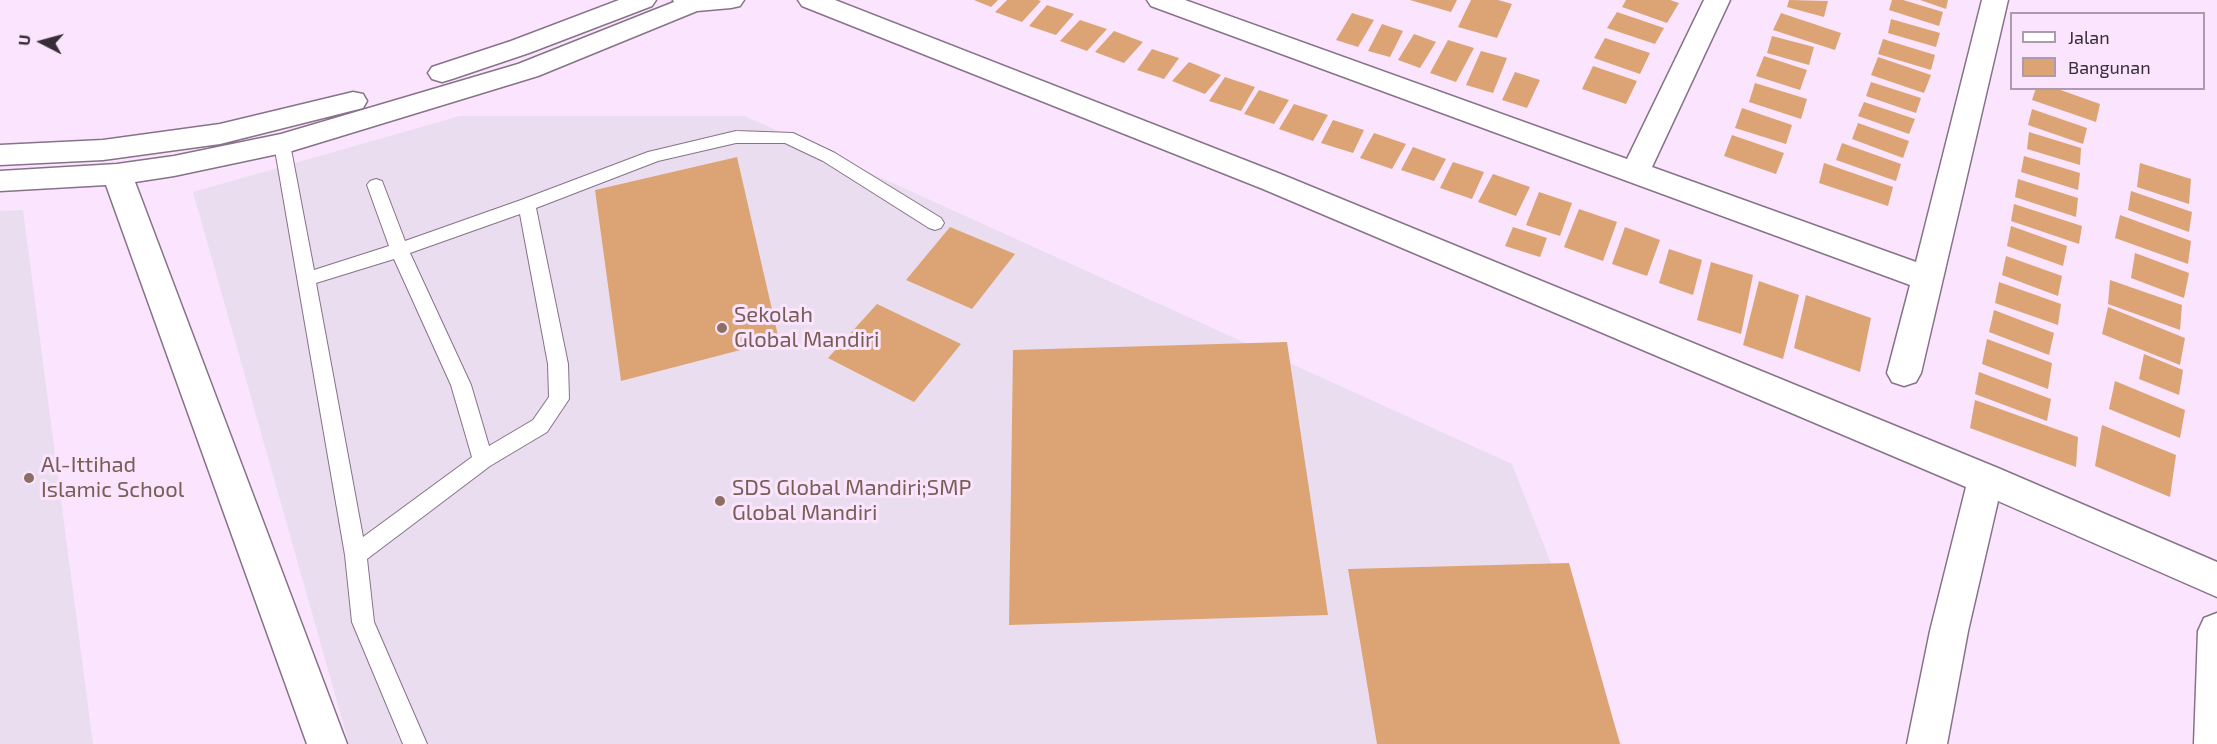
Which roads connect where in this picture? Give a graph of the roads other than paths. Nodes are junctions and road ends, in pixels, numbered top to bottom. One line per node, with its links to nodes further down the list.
1 (643, 0): 9 (street)
2 (731, 0): 7 (street)
3 (811, 0): 21 (street)
4 (1160, 0): 11 (street)
5 (1717, 0): 11 (street)
6 (1995, 0): 17 (street)
7 (691, 2): 8 (street)
8 (282, 144): 10 (street); 18 (lane)
9 (0, 155)
10 (117, 174): 12 (street); 25 (street)
11 (1634, 174): 17 (street)
12 (0, 181)
13 (376, 184): 16 (lane)
14 (527, 205): 15 (lane); 16 (lane); 20 (lane)
15 (935, 223)
16 (399, 250): 18 (lane); 20 (lane)
17 (1925, 278): 19 (street)
18 (305, 280): 22 (lane)
19 (1904, 374)
20 (483, 460): 22 (lane)
21 (1986, 479): 23 (street); 27 (street)
22 (356, 555): 26 (lane)
23 (2217, 580)
24 (2217, 631): 28 (street)
25 (327, 744)
26 (415, 744)
27 (1927, 744)
28 (2214, 744)

